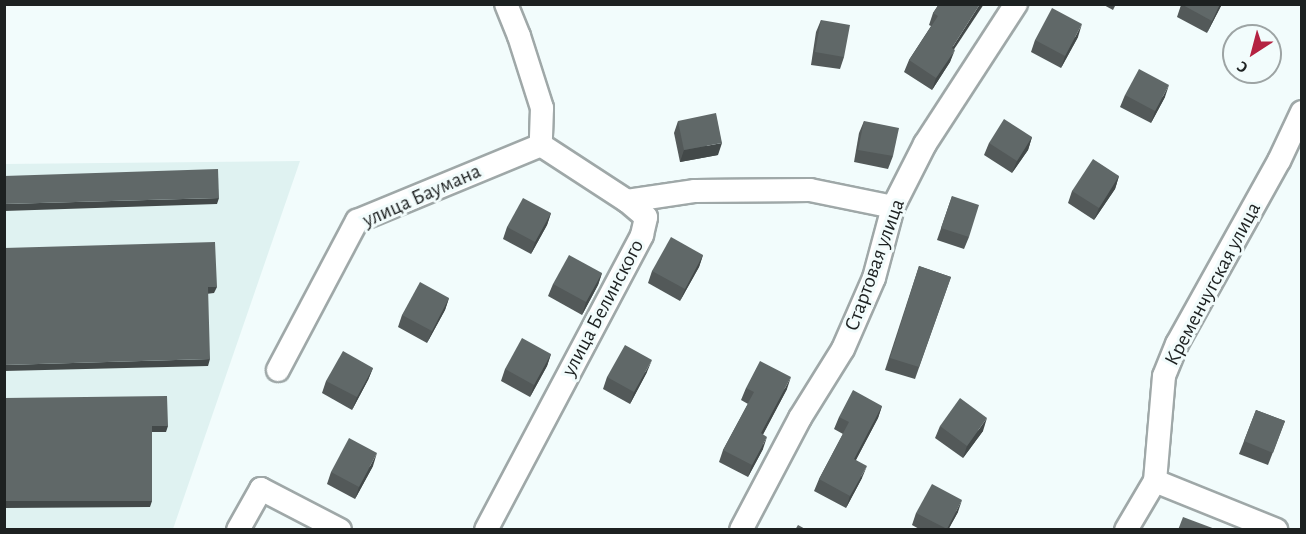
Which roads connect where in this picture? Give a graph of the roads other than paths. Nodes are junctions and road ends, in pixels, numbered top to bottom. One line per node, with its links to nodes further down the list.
1 (506, 4): 4 (street)
2 (1016, 4): 6 (street, Стартовая улица)
3 (1302, 112): 8 (street, Кременчугская улица)
4 (541, 145): 5 (street); 7 (street, улица Баумана)
5 (627, 201): 6 (street); 11 (street, улица Белинского)
6 (893, 207): 12 (street, Стартовая улица)
7 (278, 370)
8 (1155, 481): 13 (street, Кременчугская улица); 14 (street)
9 (238, 530): 10 (street)
10 (340, 530)
11 (486, 530)
12 (741, 530)
13 (1126, 530)
14 (1276, 530)

